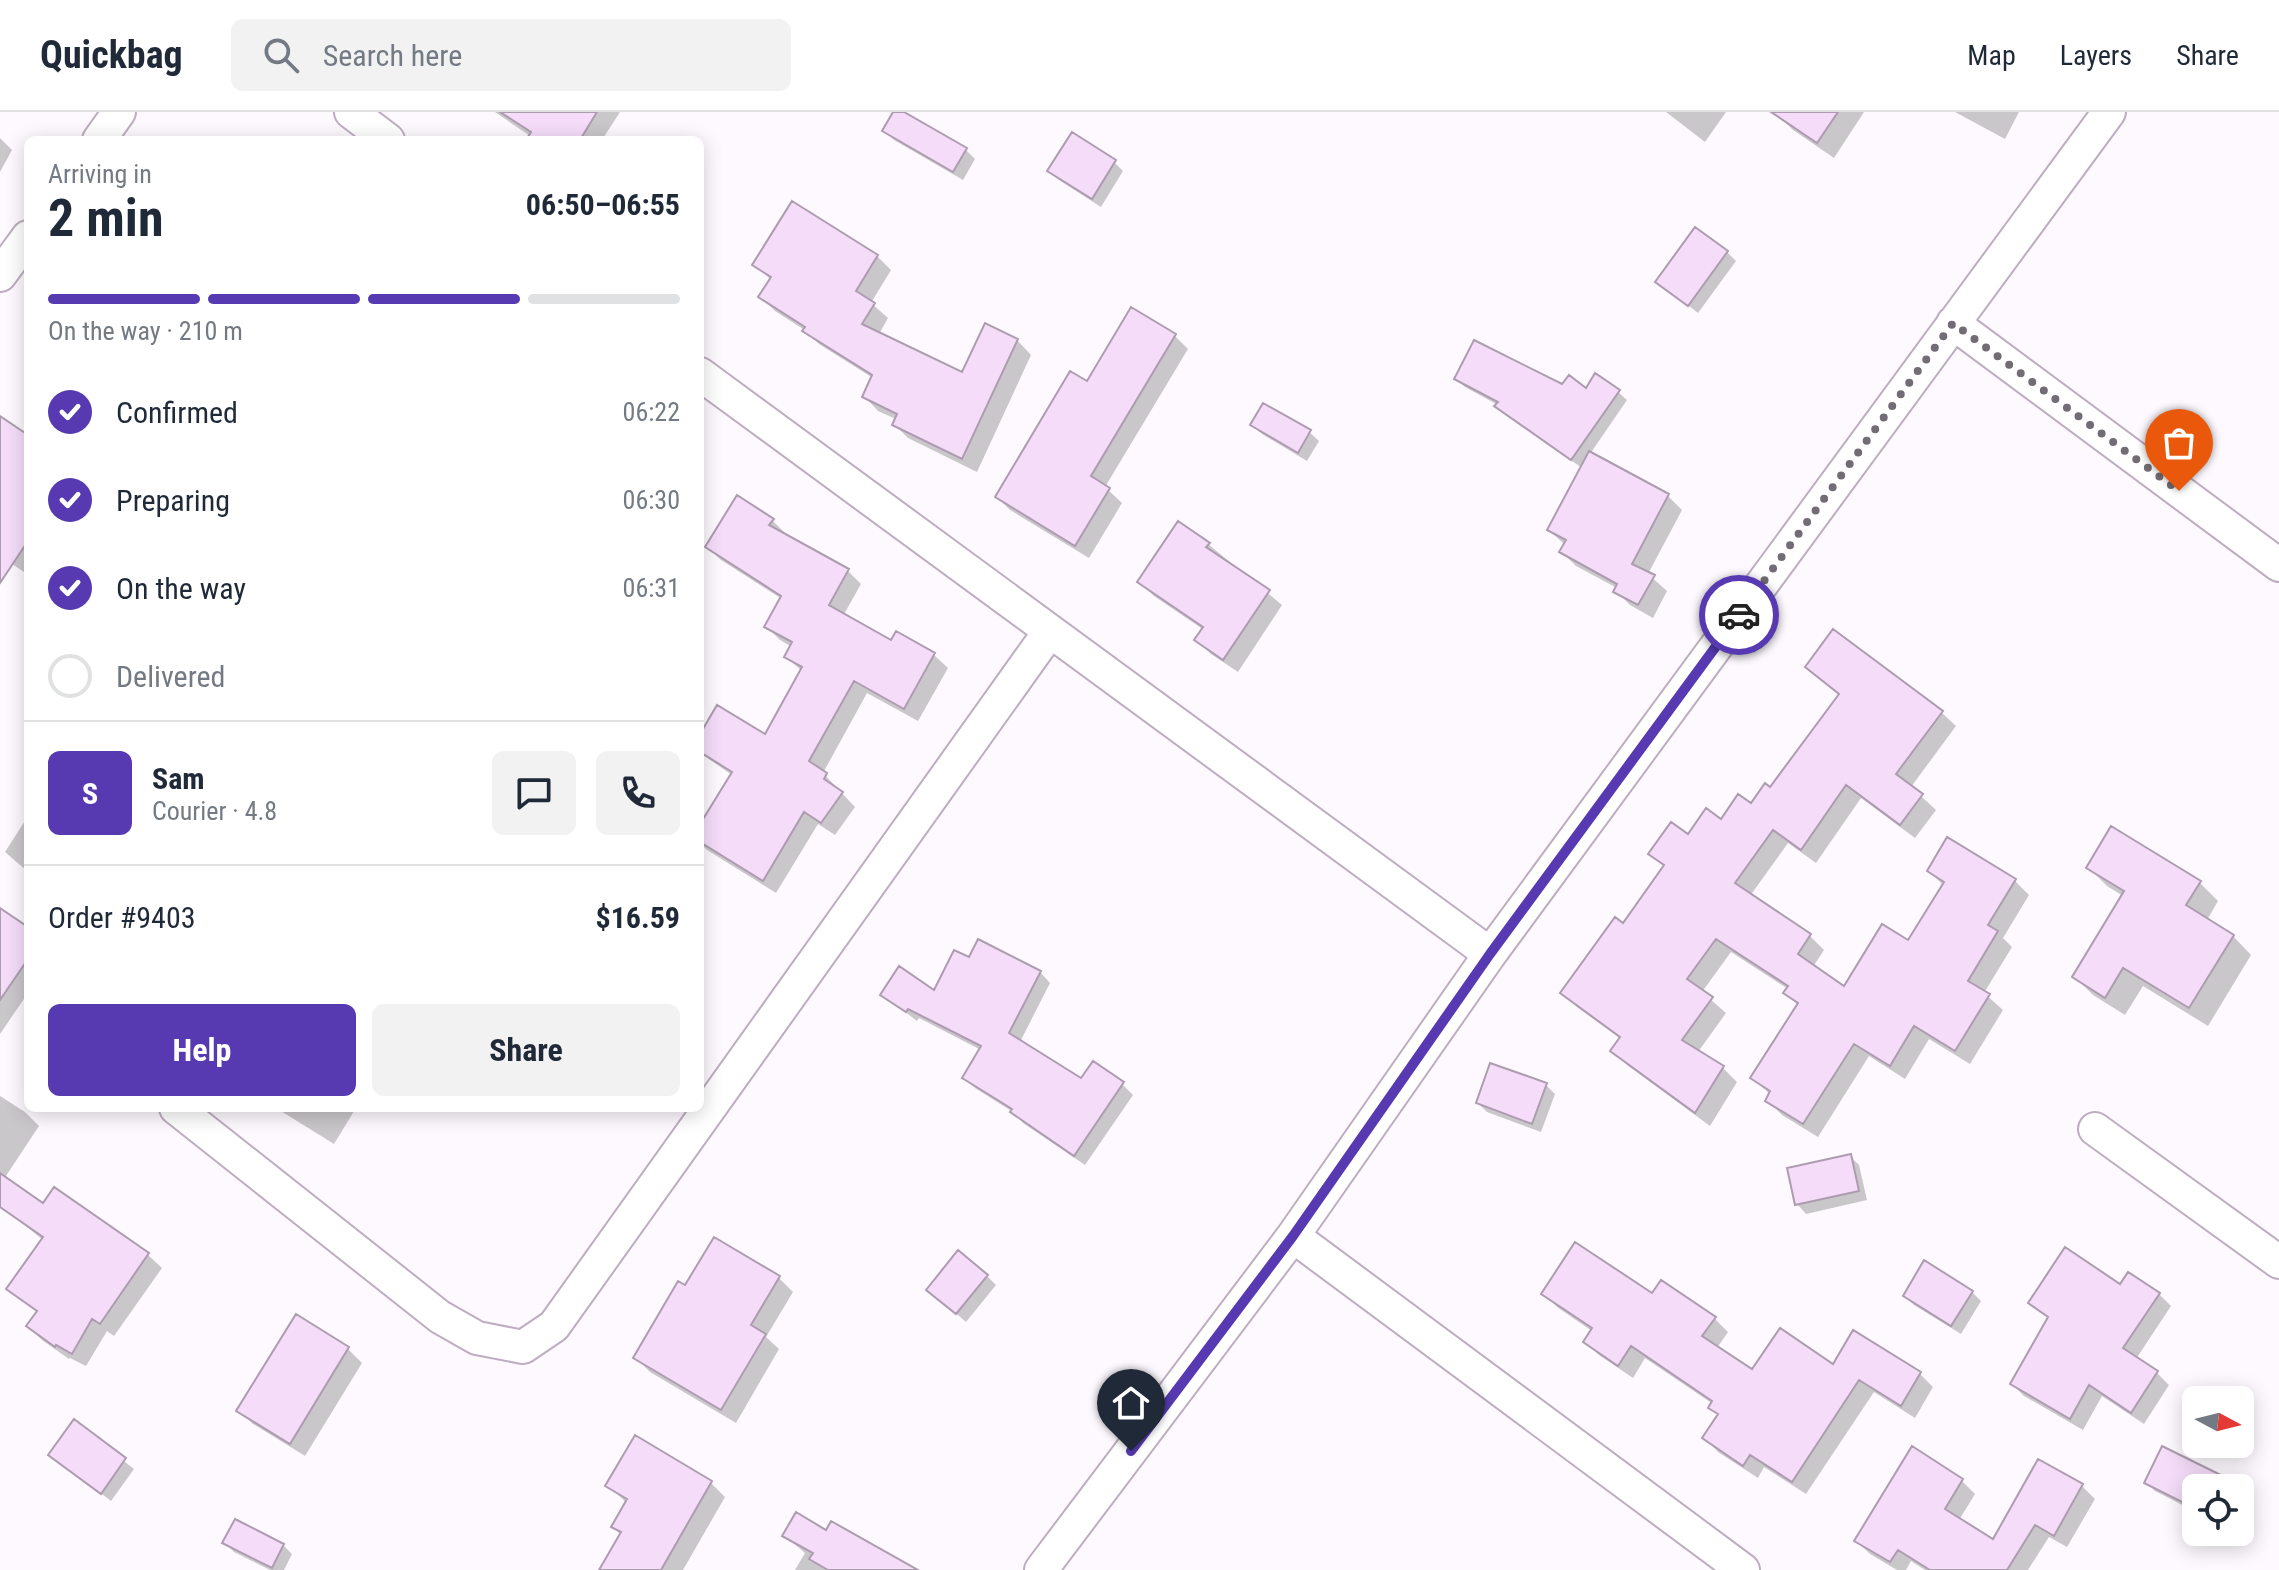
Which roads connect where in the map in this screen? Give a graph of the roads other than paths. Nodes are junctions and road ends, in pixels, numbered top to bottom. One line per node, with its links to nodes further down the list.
1 (119, 112): 4 (street)
2 (351, 112): 5 (street)
3 (2109, 112): 8 (street)
4 (102, 136)
5 (383, 136)
6 (24, 242): 7 (street)
7 (0, 275)
8 (1953, 323): 10 (street); 12 (street)
9 (704, 377): 11 (street)
10 (2279, 565)
11 (1050, 631): 12 (street); 13 (street)
12 (1490, 954): 15 (street)
13 (181, 1112)
14 (2095, 1129): 16 (street)
15 (1293, 1236): 17 (street); 18 (street)
16 (2279, 1262)
17 (1041, 1570)
18 (1743, 1570)

